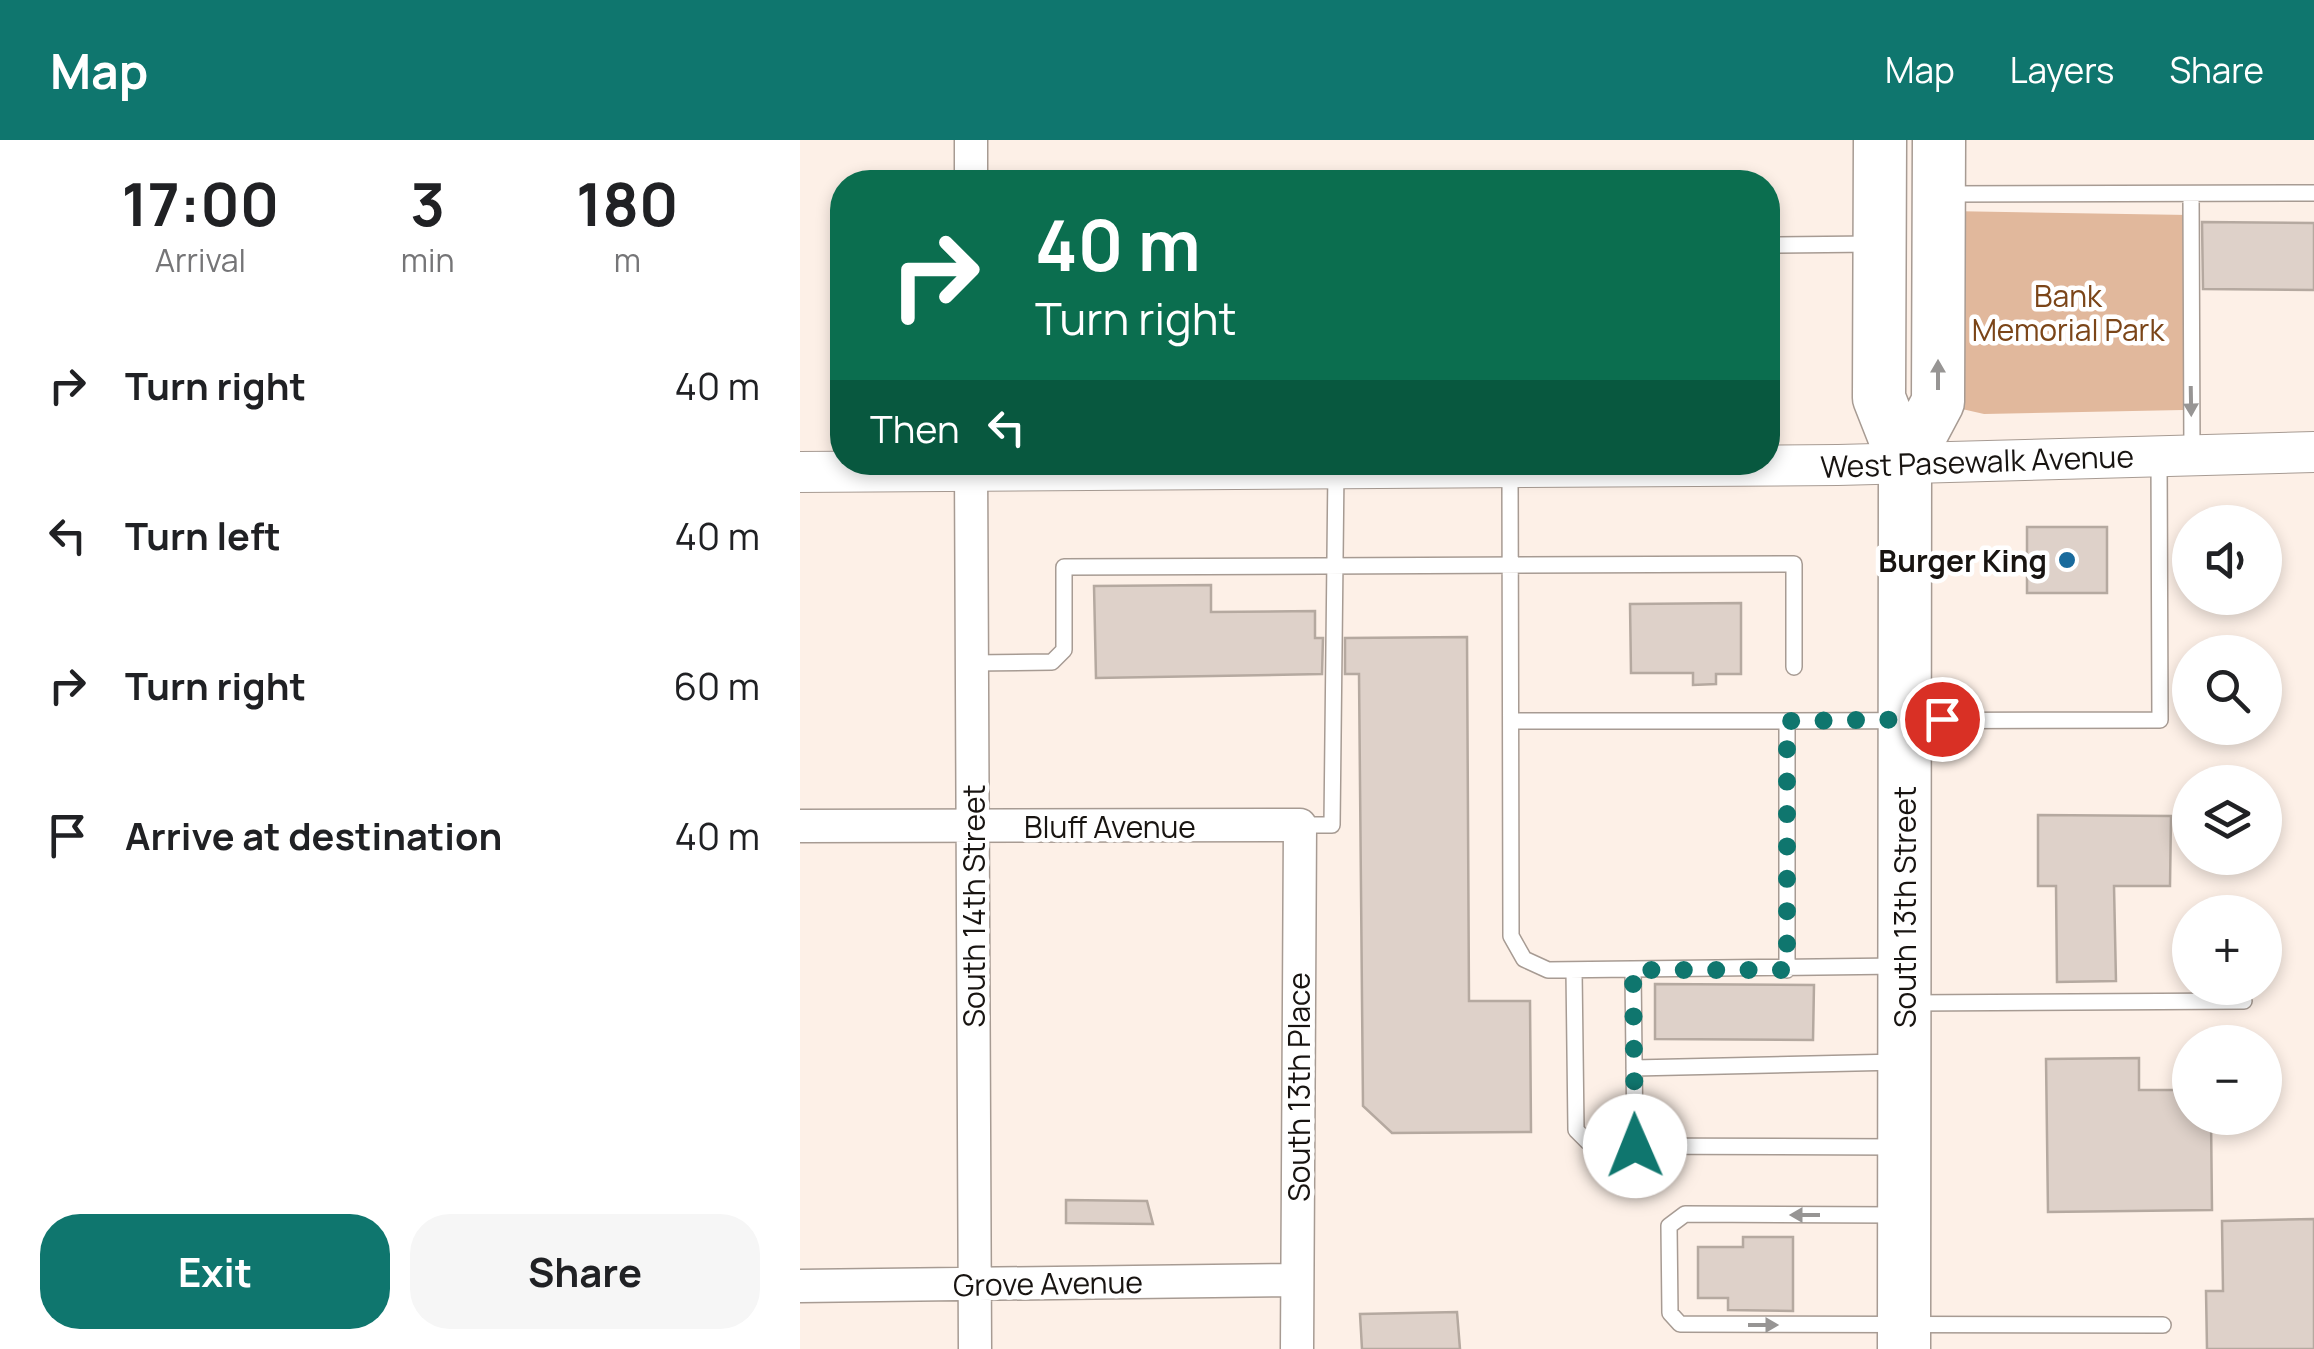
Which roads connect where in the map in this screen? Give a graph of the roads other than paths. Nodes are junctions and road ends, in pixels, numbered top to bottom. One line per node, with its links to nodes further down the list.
1 (971, 140): 4 (street)
2 (1880, 140): 8 (highway, South 13th Street)
3 (1939, 140): 6 (highway, South 13th Street)
4 (971, 170)
5 (2314, 193): 7 (lane)
6 (1938, 194): 7 (lane); 12 (highway, South 13th Street, one-way to 6)
7 (2191, 194): 11 (lane, one-way to 11)
8 (1878, 244): 9 (lane); 12 (highway, South 13th Street)
9 (1780, 245)
10 (2314, 452): 11 (street, West Pasewalk Avenue)
11 (2175, 455): 12 (street, West Pasewalk Avenue); 23 (lane)
12 (1905, 464): 13 (street, West Pasewalk Avenue); 23 (highway, South 13th Street)
13 (1780, 466)
14 (830, 471): 15 (street, West Pasewalk Avenue)
15 (800, 472)
16 (971, 475): 21 (street, South 14th Street)
17 (1336, 475): 20 (lane)
18 (1510, 475): 19 (lane)
19 (1510, 566): 20 (lane); 22 (lane); 25 (lane)
20 (1335, 567): 21 (lane); 26 (lane)
21 (972, 664): 28 (street, South 14th Street)
22 (1794, 667)
23 (1905, 718): 24 (lane); 32 (highway, South 13th Street)
24 (1787, 721): 25 (lane); 31 (lane)
25 (1510, 722): 29 (lane)
26 (1300, 825): 28 (street, Bluff Avenue); 39 (street, South 13th Place)
27 (800, 826): 28 (street, Bluff Avenue)
28 (972, 826): 40 (street, South 14th Street)
29 (1574, 970): 30 (lane); 36 (lane)
30 (1633, 970): 31 (lane); 35 (lane)
31 (1787, 970): 32 (lane)
32 (1903, 984): 33 (lane); 34 (highway, South 13th Street)
33 (2172, 997)
34 (1903, 1062): 35 (lane); 37 (highway, South 13th Street)
35 (1634, 1068): 36 (lane)
36 (1635, 1146): 37 (lane)
37 (1902, 1147): 38 (highway, South 13th Street)
38 (1903, 1215): 43 (highway, South 13th Street); 43 (lane, one-way to 43)
39 (1297, 1280): 40 (street, Grove Avenue); 45 (street, South 13th Place)
40 (975, 1284): 41 (street, Grove Avenue); 44 (street, South 14th Street)
41 (800, 1286)
42 (2163, 1325): 43 (lane)
43 (1904, 1337)
44 (975, 1349)
45 (1297, 1349)

